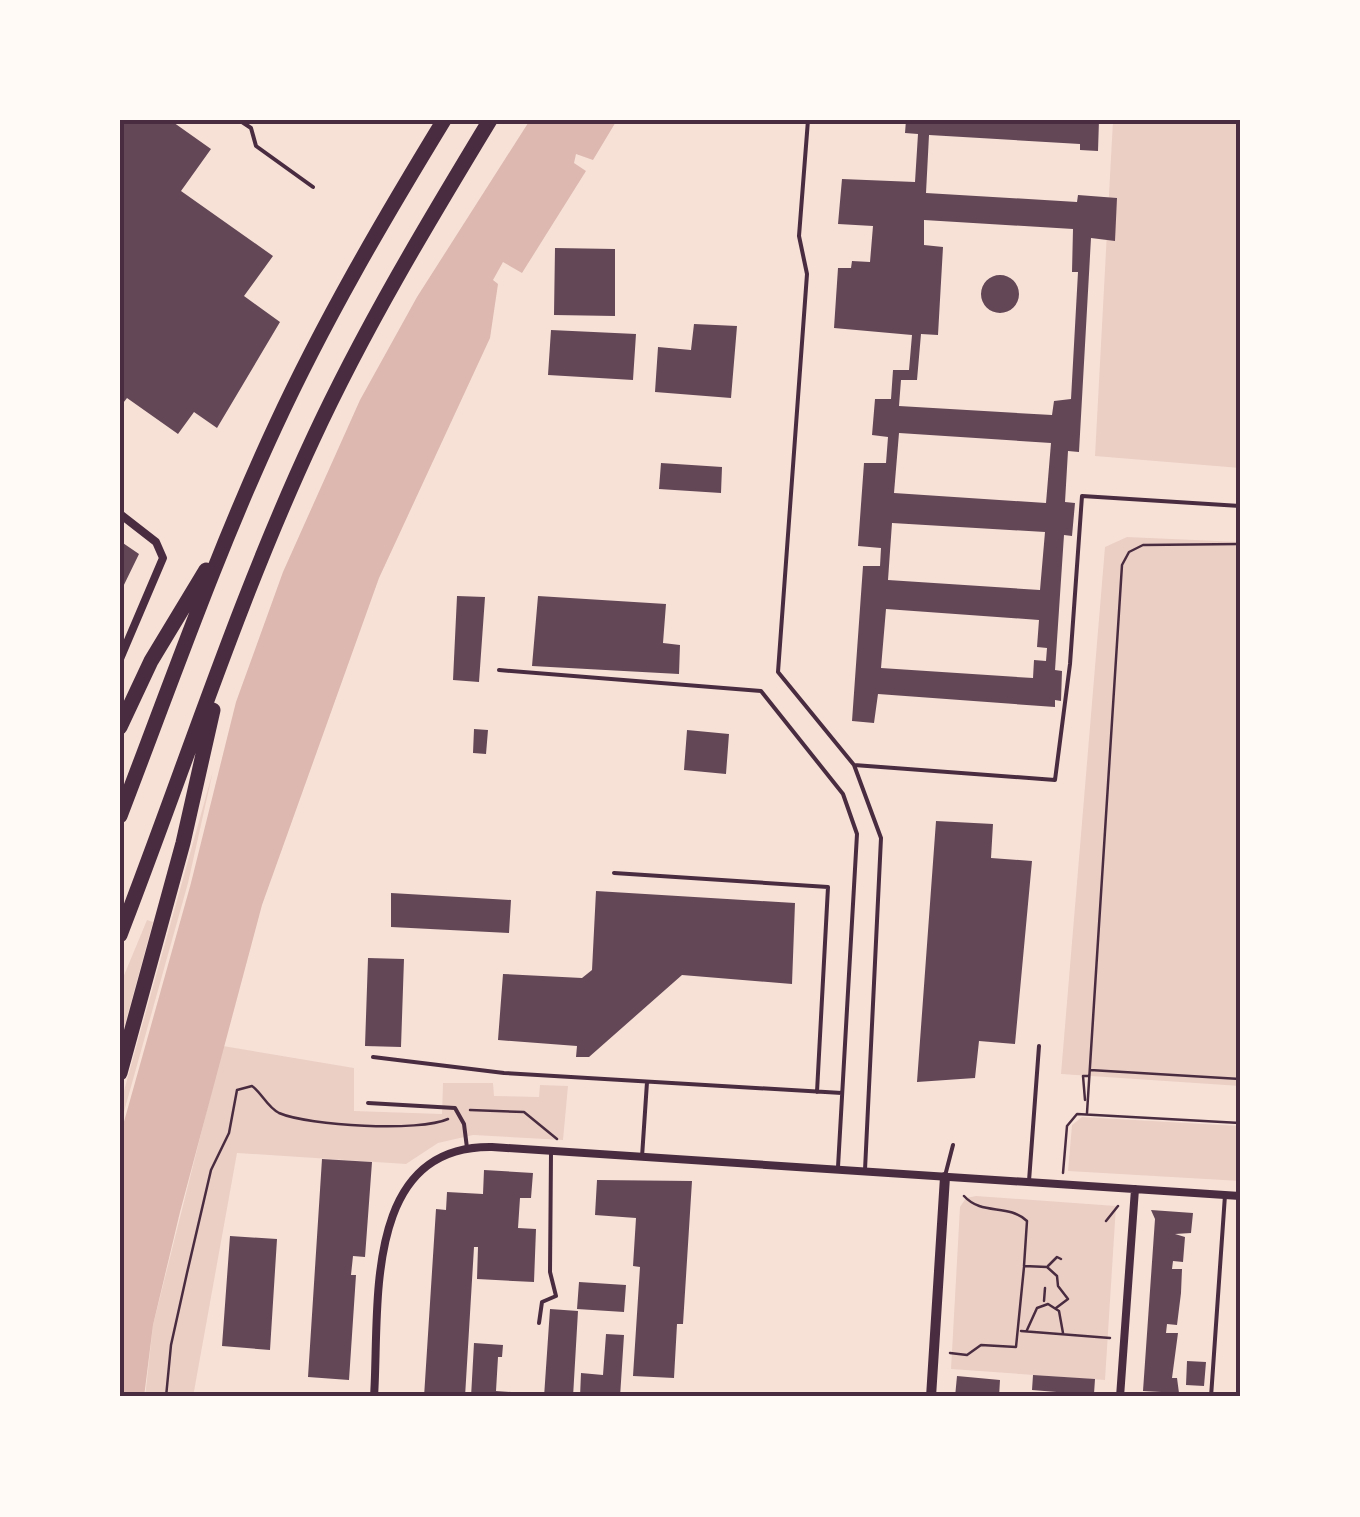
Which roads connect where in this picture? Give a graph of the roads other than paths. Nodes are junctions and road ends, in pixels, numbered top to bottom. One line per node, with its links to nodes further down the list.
1 (239, 120): 5 (lane)
2 (444, 120): 8 (highway)
3 (490, 120): 9 (highway)
4 (808, 120): 13 (lane)
5 (312, 187)
6 (1240, 506): 13 (lane)
7 (120, 514): 10 (street)
8 (226, 537): 12 (highway); 14 (highway)
9 (226, 652): 16 (highway); 19 (highway)
10 (120, 659)
11 (500, 670): 22 (lane)
12 (120, 727)
13 (854, 764): 29 (lane)
14 (120, 816)
15 (614, 874): 21 (lane)
16 (120, 935)
17 (1039, 1046): 31 (lane)
18 (373, 1058): 20 (lane)
19 (120, 1074)
20 (647, 1082): 21 (lane); 27 (lane)
21 (817, 1092): 22 (lane)
22 (842, 1093): 28 (lane)
23 (368, 1103): 25 (lane)
24 (952, 1145): 30 (lane)
25 (467, 1149): 26 (street); 36 (street)
26 (551, 1152): 27 (street); 35 (lane)
27 (642, 1158): 28 (street)
28 (838, 1170): 29 (street)
29 (865, 1172): 30 (street)
30 (945, 1177): 31 (street); 37 (street)
31 (1029, 1182): 32 (street)
32 (1135, 1189): 33 (street); 38 (street)
33 (1225, 1195): 34 (street); 39 (lane)
34 (1240, 1196)
35 (540, 1322)
36 (374, 1397)
37 (931, 1397)
38 (1120, 1397)
39 (1212, 1397)

